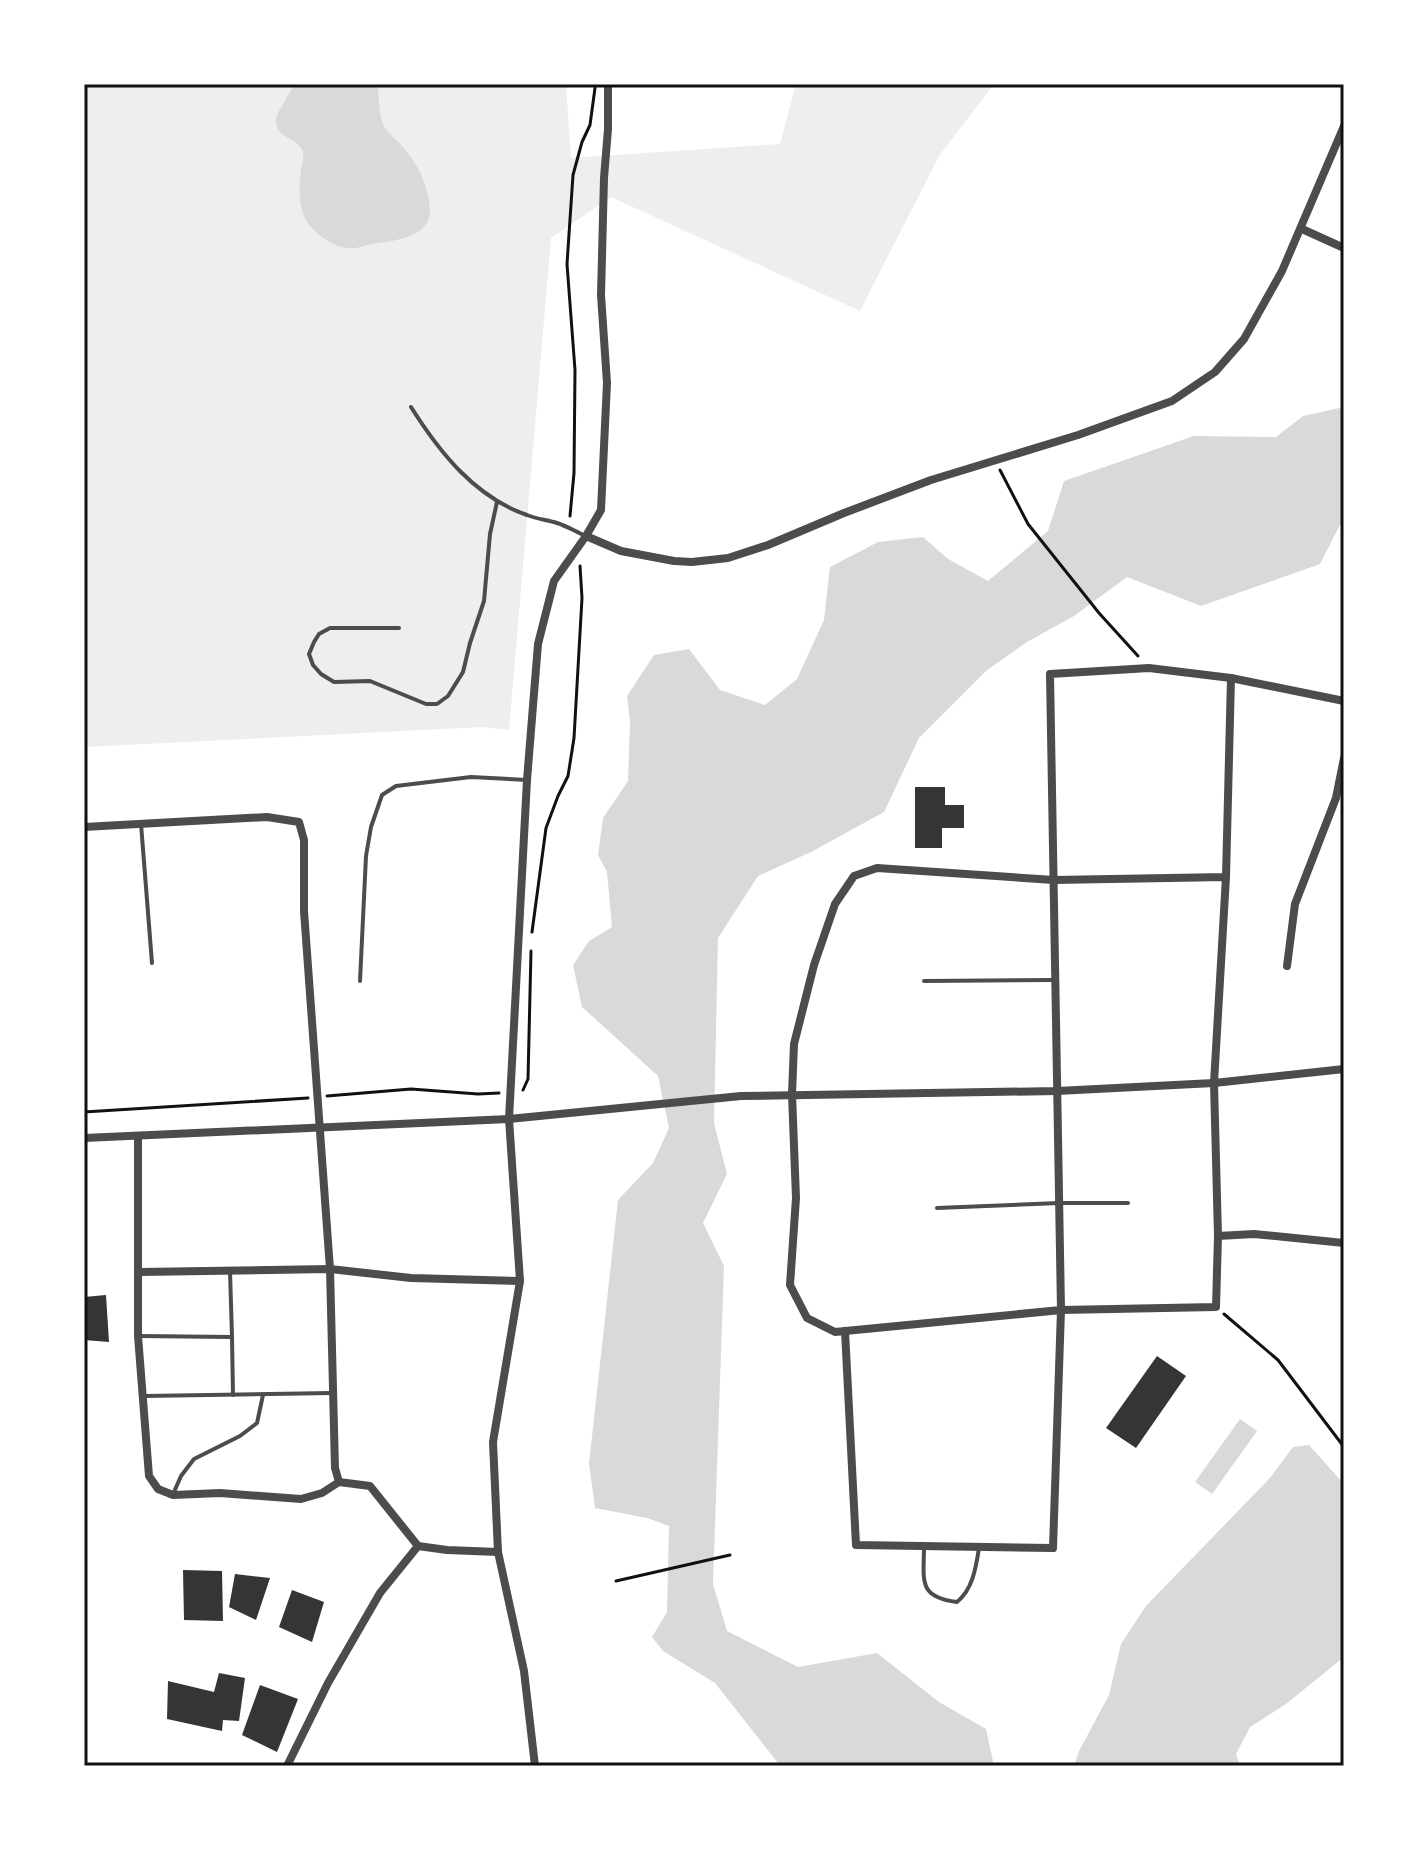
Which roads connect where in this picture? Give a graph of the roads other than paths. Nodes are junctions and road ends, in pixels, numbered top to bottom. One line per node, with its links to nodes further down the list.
1 (608, 84): 7 (street)
2 (1344, 126): 3 (street)
3 (1302, 229): 4 (street); 7 (street)
4 (1344, 248)
5 (411, 407): 6 (lane)
6 (497, 502): 7 (lane); 8 (lane)
7 (586, 536): 12 (street)
8 (399, 628)
9 (1231, 678): 10 (street); 15 (street); 16 (street)
10 (1344, 701)
11 (1344, 758): 18 (street)
12 (527, 780): 20 (lane); 26 (street)
13 (141, 824): 14 (street); 17 (lane); 27 (street)
14 (84, 827)
15 (1226, 877): 16 (street); 23 (street)
16 (1054, 880): 19 (street); 25 (street)
17 (152, 963)
18 (1287, 966)
19 (1056, 980): 21 (lane); 24 (street)
20 (360, 981)
21 (924, 981)
22 (1344, 1069): 23 (street)
23 (1214, 1083): 24 (street); 33 (street)
24 (1057, 1091): 25 (street); 30 (street)
25 (792, 1094): 26 (street); 40 (street)
26 (509, 1119): 27 (street); 38 (street)
27 (319, 1128): 28 (street); 35 (street)
28 (138, 1136): 29 (street); 37 (street)
29 (84, 1138)
30 (1059, 1203): 31 (lane); 32 (lane); 39 (street)
31 (1128, 1203)
32 (937, 1208)
33 (1218, 1236): 34 (street); 39 (street)
34 (1344, 1243)
35 (330, 1269): 36 (street); 38 (street); 43 (street)
36 (230, 1271): 37 (street); 42 (lane)
37 (139, 1272): 41 (street)
38 (520, 1281): 52 (street)
39 (1061, 1310): 40 (street); 51 (street)
40 (845, 1331): 50 (street)
41 (138, 1336): 42 (lane); 46 (street)
42 (232, 1337): 44 (lane)
43 (332, 1393): 45 (lane); 47 (street)
44 (233, 1395): 45 (lane); 46 (lane)
45 (263, 1395): 48 (lane)
46 (144, 1396): 48 (street)
47 (339, 1482): 48 (street); 49 (street)
48 (173, 1495)
49 (418, 1546): 52 (street); 53 (street)
50 (924, 1546): 51 (street); 51 (lane)
51 (979, 1547)
52 (498, 1552): 54 (street)
53 (287, 1766)
54 (535, 1766)

